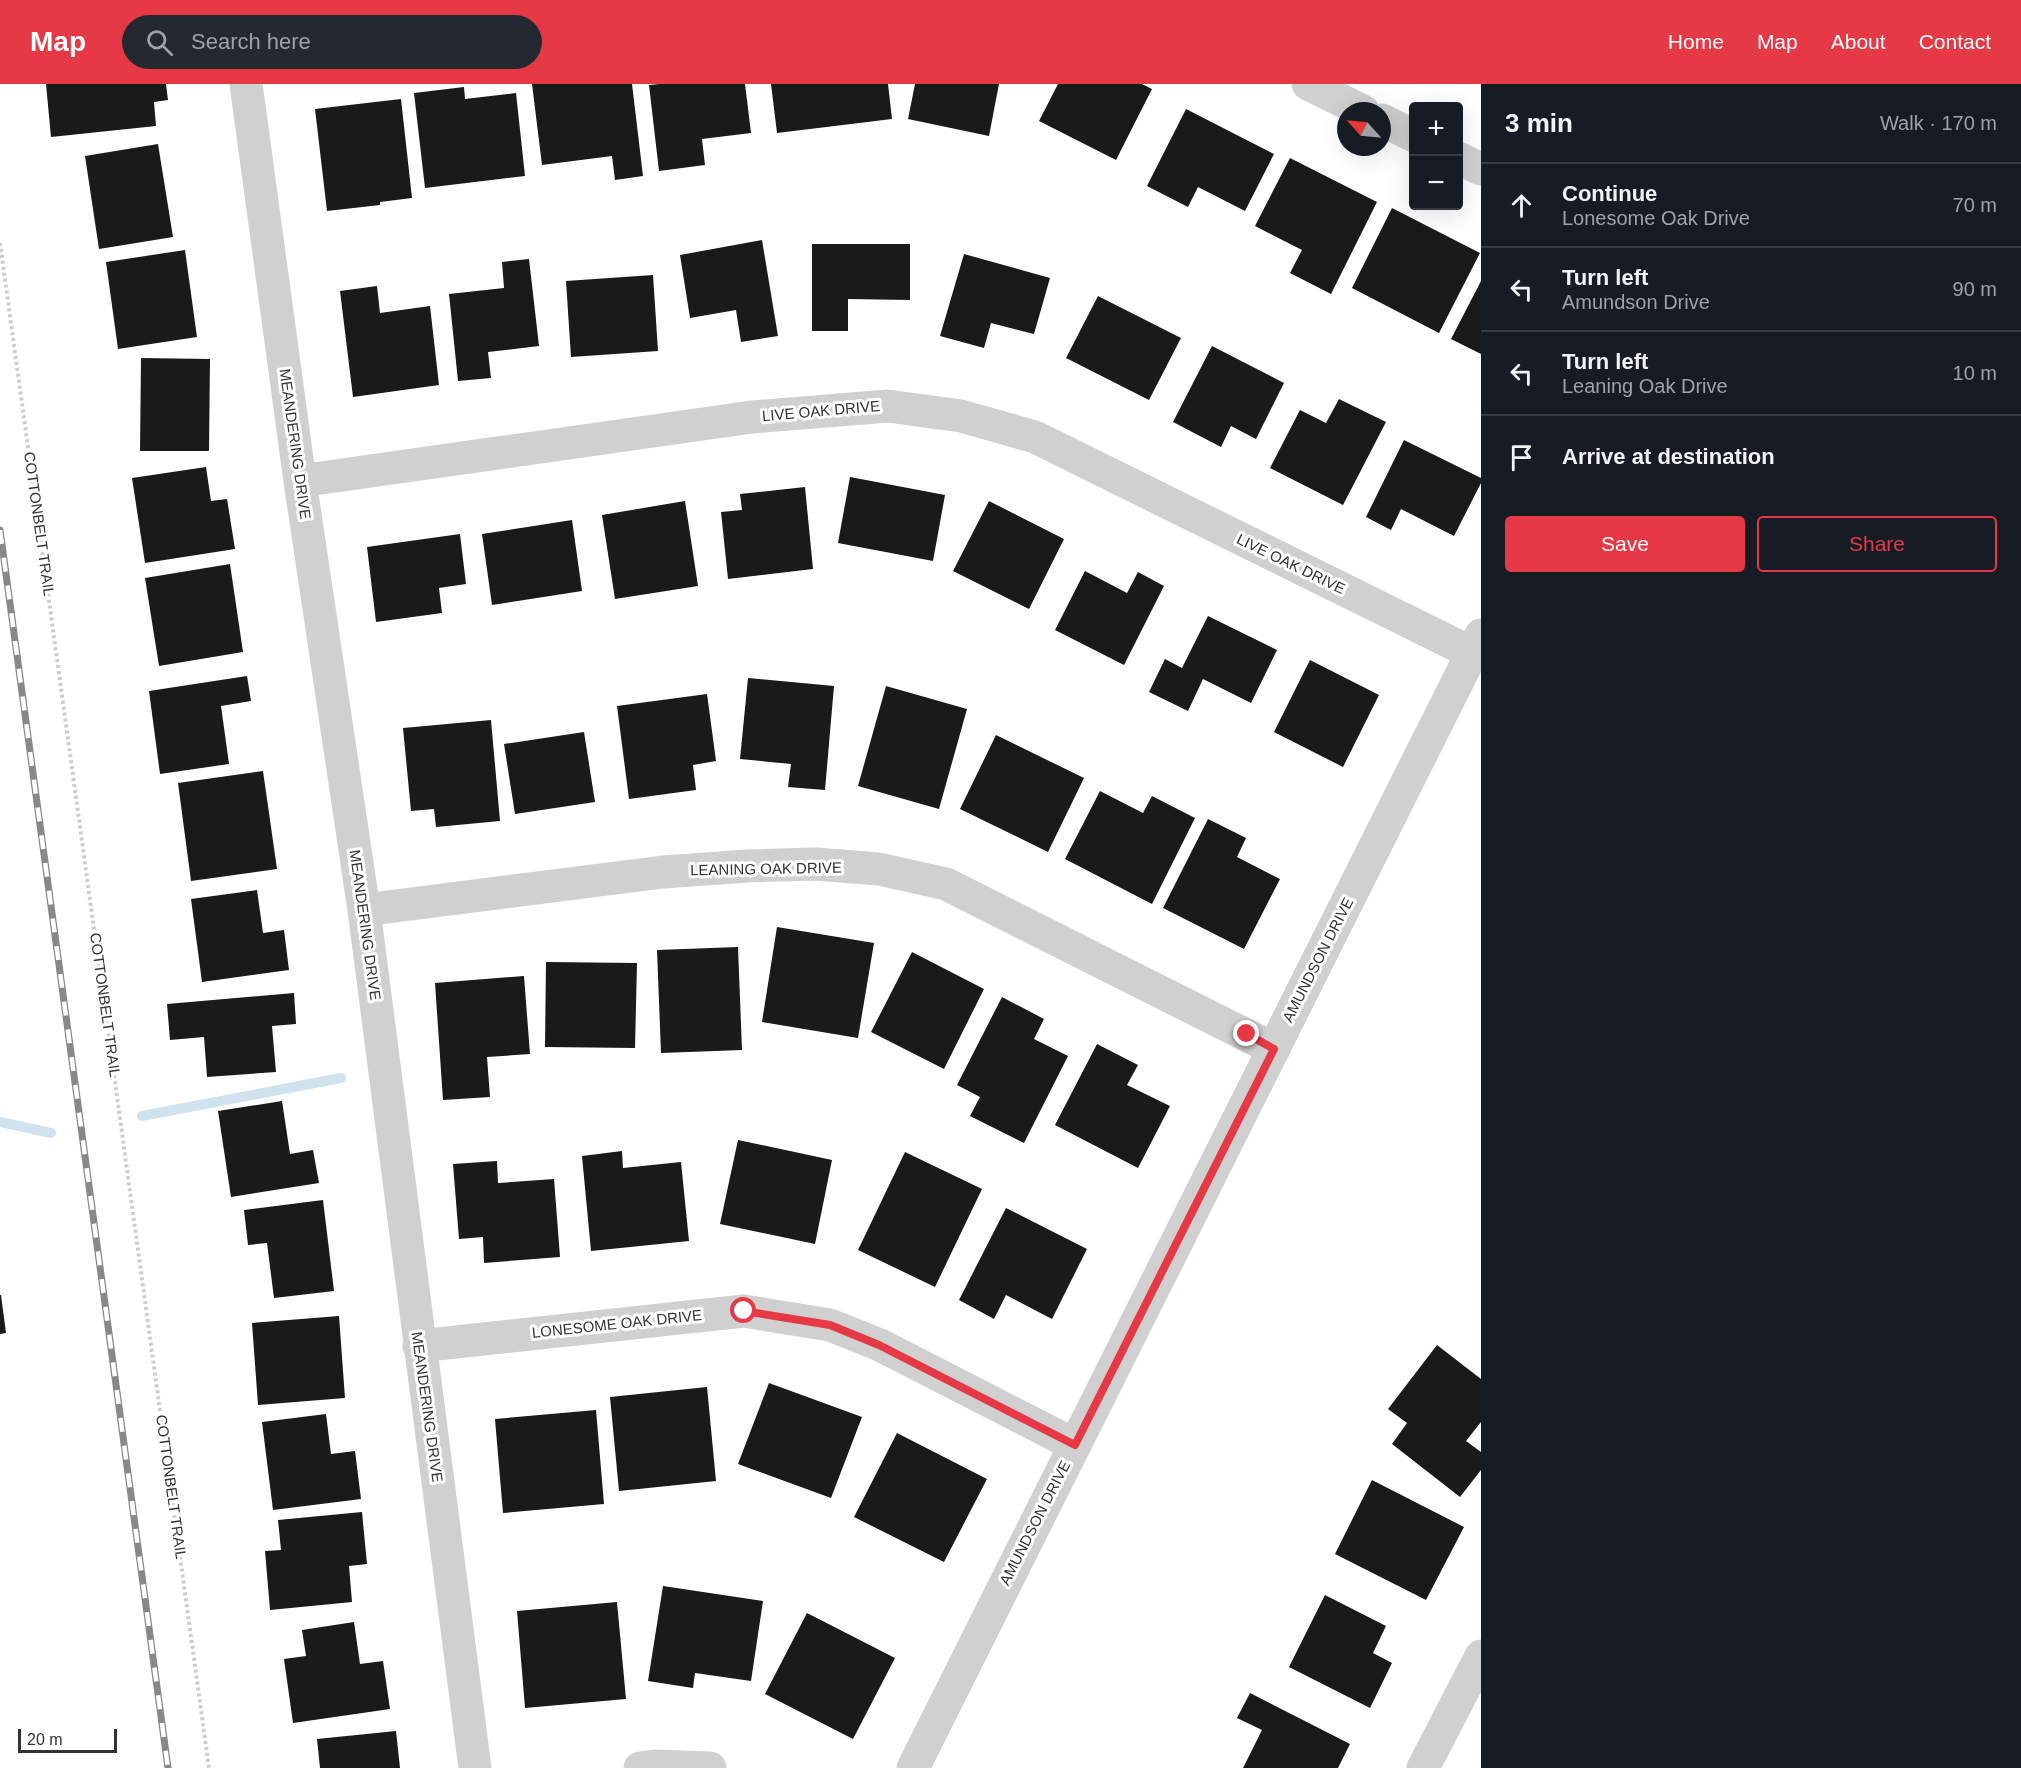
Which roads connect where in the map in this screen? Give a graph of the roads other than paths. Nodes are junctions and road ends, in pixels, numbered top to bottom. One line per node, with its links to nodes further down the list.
1 (246, 84): 8 (street, MEANDERING DRIVE)
2 (1308, 84): 3 (street)
3 (1345, 102)
4 (1391, 125): 5 (street)
5 (1409, 134)
6 (1463, 160): 7 (street)
7 (1481, 169)
8 (300, 481): 9 (street, LIVE OAK DRIVE); 10 (street, MEANDERING DRIVE)
9 (1477, 644): 11 (street, AMUNDSON DRIVE)
10 (364, 910): 11 (street, LEANING OAK DRIVE); 12 (street, MEANDERING DRIVE)
11 (1274, 1049): 13 (street, AMUNDSON DRIVE)
12 (419, 1346): 13 (street, LONESOME OAK DRIVE); 15 (street, MEANDERING DRIVE)
13 (1075, 1445): 18 (street, AMUNDSON DRIVE)
14 (1481, 1656): 19 (street)
15 (475, 1768)
16 (640, 1768): 17 (street)
17 (710, 1768)
18 (913, 1768)
19 (1423, 1768)

